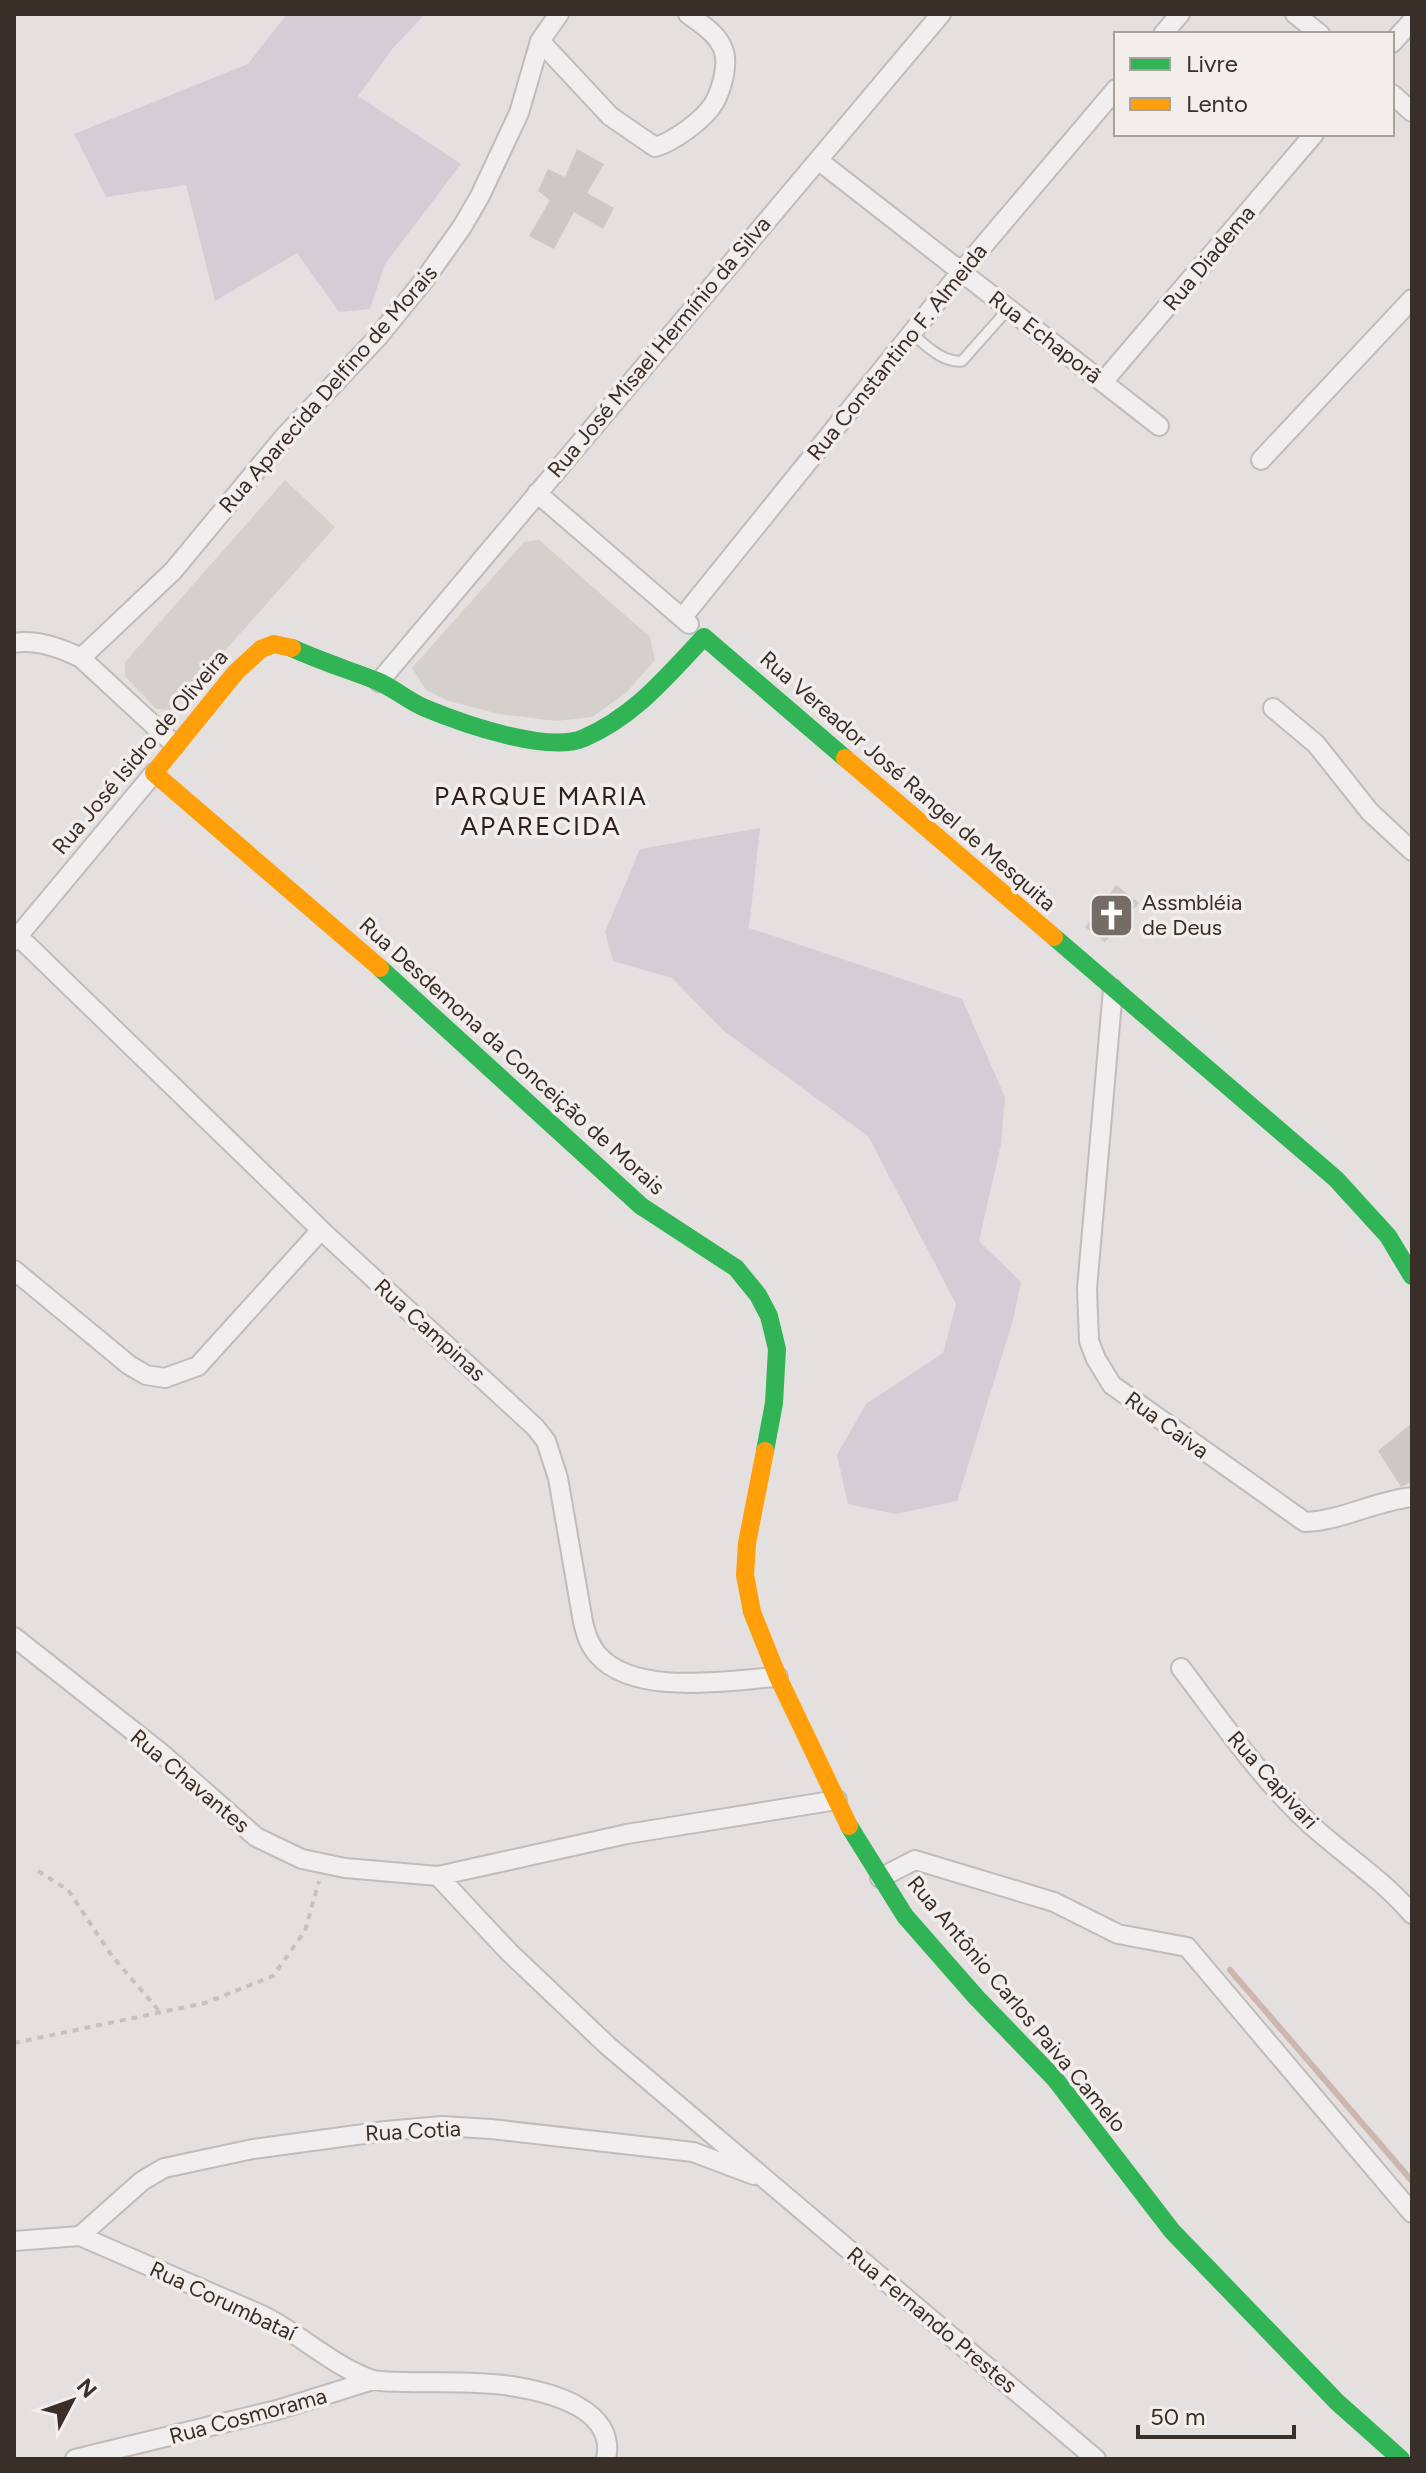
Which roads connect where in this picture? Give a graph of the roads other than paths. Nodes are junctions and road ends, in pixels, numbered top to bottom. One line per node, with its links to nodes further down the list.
1 (559, 14): 9 (street, Rua Aparecida Delfino de Morais)
2 (688, 14): 9 (street)
3 (941, 14): 15 (street, Rua José Misael Hermínio da Silva)
4 (1180, 14): 7 (street)
5 (1295, 14): 8 (street)
6 (1412, 21): 10 (street)
7 (1165, 32)
8 (1318, 32)
9 (540, 41): 27 (street, Rua Aparecida Delfino de Morais)
10 (1394, 41)
11 (1114, 91): 16 (street, Rua Constantino F. Almeida)
12 (1394, 96): 13 (street)
13 (1412, 112)
14 (1312, 136): 20 (street, Rua Diadema)
15 (818, 160): 16 (street, Rua Echaporã); 23 (street, Rua José Misael Hermínio da Silva)
16 (961, 272): 18 (street, Rua Echaporã); 19 (street, Rua Constantino F. Almeida)
17 (1412, 299): 22 (street)
18 (1009, 308): 19 (lane); 20 (street, Rua Echaporã)
19 (911, 333): 24 (street, Rua Constantino F. Almeida)
20 (1103, 382): 21 (street, Rua Echaporã)
21 (1159, 426)
22 (1261, 460)
23 (537, 493): 24 (street, Rua Vereador José Rangel de Mesquita); 28 (street, Rua José Misael Hermínio da Silva)
24 (682, 618): 25 (street, Rua Vereador José Rangel de Mesquita)
25 (704, 637): 28 (street, Rua José Isidro de Oliveira); 34 (street, Rua Vereador José Rangel de Mesquita)
26 (14, 643): 27 (street)
27 (81, 658): 30 (street)
28 (379, 682): 30 (street, Rua José Isidro de Oliveira)
29 (1273, 708): 32 (street)
30 (175, 745): 31 (street, Rua José Isidro de Oliveira)
31 (154, 773): 33 (street, Rua José Isidro de Oliveira); 38 (street, Rua Desdemona da Conceição de Morais)
32 (1412, 851)
33 (16, 939): 35 (street, Rua Campinas)
34 (1113, 989): 37 (street, Rua Vereador José Rangel de Mesquita); 39 (street, Rua Caiva)
35 (321, 1230): 36 (street); 42 (street, Rua Campinas)
36 (14, 1270)
37 (1412, 1276)
38 (774, 1403): 42 (street, Rua Antônio Carlos Paiva Camelo)
39 (1412, 1497)
40 (14, 1637): 44 (street, Rua Chavantes)
41 (1181, 1668): 46 (street, Rua Capivari)
42 (778, 1677): 43 (street, Rua Antônio Carlos Paiva Camelo)
43 (837, 1800): 44 (street, Rua Chavantes); 45 (street, Rua Antônio Carlos Paiva Camelo)
44 (438, 1876): 47 (street)
45 (880, 1878): 48 (street); 55 (street, Rua Antônio Carlos Paiva Camelo)
46 (1412, 1914)
47 (768, 2180): 49 (street, Rua Cotia); 54 (street, Rua Fernando Prestes)
48 (1412, 2213)
49 (80, 2236): 50 (street); 51 (street, Rua Corumbataí)
50 (14, 2241)
51 (373, 2380): 52 (street, Rua Cosmorama); 53 (street, Rua Corumbataí)
52 (75, 2459)
53 (606, 2459)
54 (1096, 2459)
55 (1401, 2459)

